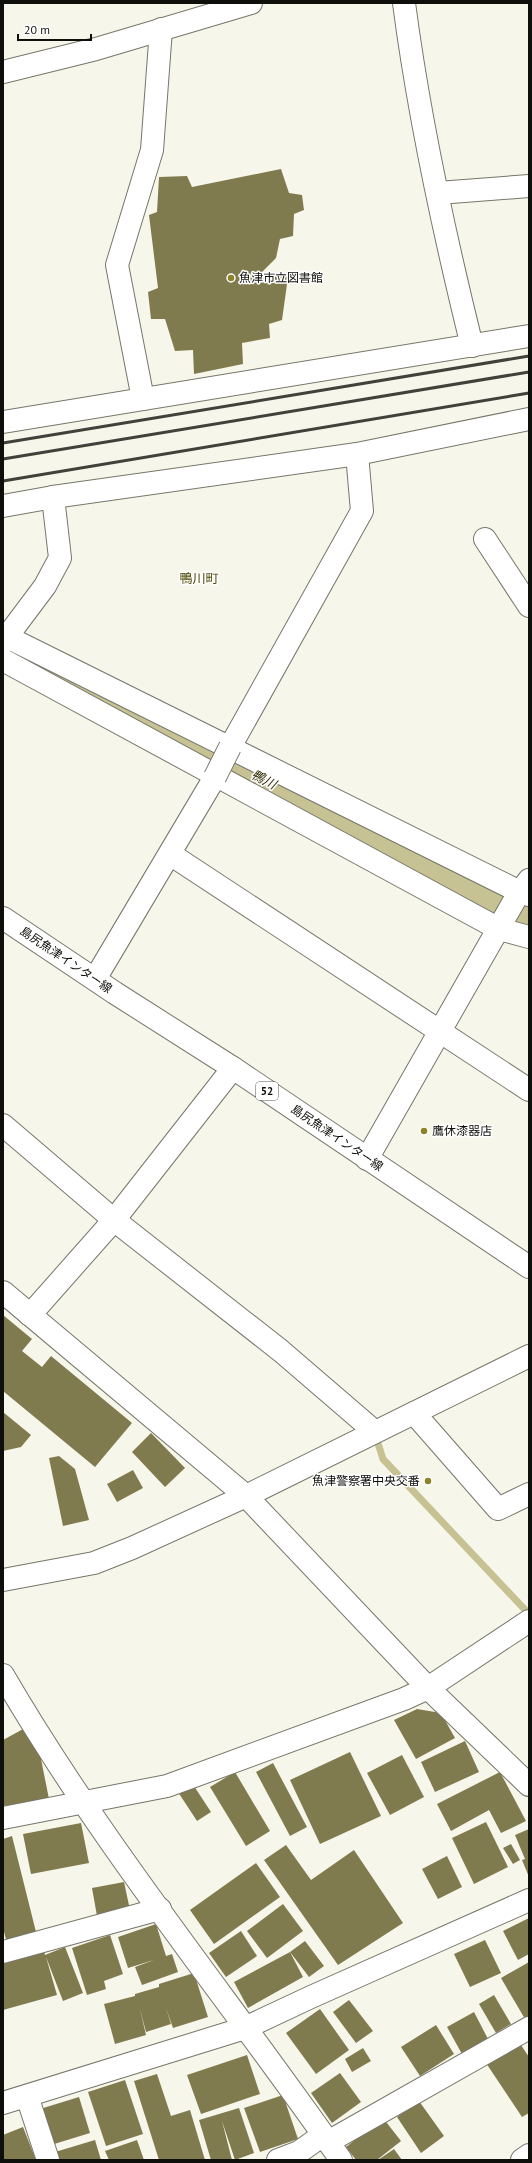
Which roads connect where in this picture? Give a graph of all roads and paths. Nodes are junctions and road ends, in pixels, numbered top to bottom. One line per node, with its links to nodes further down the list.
1 (251, 3): 3 (street)
2 (404, 3): 6 (street)
3 (161, 29): 4 (street); 9 (street)
4 (3, 72)
5 (529, 186): 6 (street)
6 (438, 193): 8 (street)
7 (529, 336): 8 (street)
8 (472, 346): 9 (street)
9 (143, 399): 10 (street)
10 (3, 422)
11 (526, 423): 12 (street)
12 (357, 454): 13 (street); 19 (street, bridge)
13 (53, 497): 14 (street); 17 (street)
14 (3, 506)
15 (485, 539): 16 (street)
16 (529, 606)
17 (4, 638): 20 (street)
18 (3, 660): 22 (street)
19 (170, 854): 24 (street); 25 (street)
20 (524, 891): 22 (street)
21 (3, 918): 24 (street, 島尻魚津インター線 / 52)
22 (501, 925): 23 (street); 25 (street)
23 (529, 937)
24 (95, 979): 26 (street, 島尻魚津インター線 / 52)
25 (440, 1031): 27 (street); 29 (street)
26 (233, 1068): 29 (street, 島尻魚津インター線 / 52); 30 (street)
27 (529, 1090)
28 (3, 1125): 30 (street)
29 (367, 1159): 31 (street, 島尻魚津インター線 / 52)
30 (114, 1220): 33 (street); 36 (street)
31 (529, 1267)
32 (3, 1292): 33 (street)
33 (30, 1315): 38 (street)
34 (529, 1356): 35 (street)
35 (414, 1413): 36 (street); 37 (street)
36 (374, 1431): 38 (street)
37 (529, 1494)
38 (246, 1496): 39 (street); 42 (street)
39 (3, 1580)
40 (529, 1621): 42 (street)
41 (3, 1674): 44 (street)
42 (428, 1688): 43 (street); 44 (street)
43 (529, 1785)
44 (83, 1802): 45 (street); 47 (street)
45 (3, 1818)
46 (529, 1900): 49 (street)
47 (160, 1909): 48 (street); 49 (street)
48 (3, 1952)
49 (245, 2028): 51 (street); 53 (street)
50 (529, 2028): 53 (street)
51 (27, 2096): 52 (street); 55 (street)
52 (3, 2103)
53 (326, 2139): 56 (street); 57 (street)
54 (529, 2155): 58 (street)
55 (48, 2160)
56 (278, 2160)
57 (341, 2160)
58 (522, 2160)

